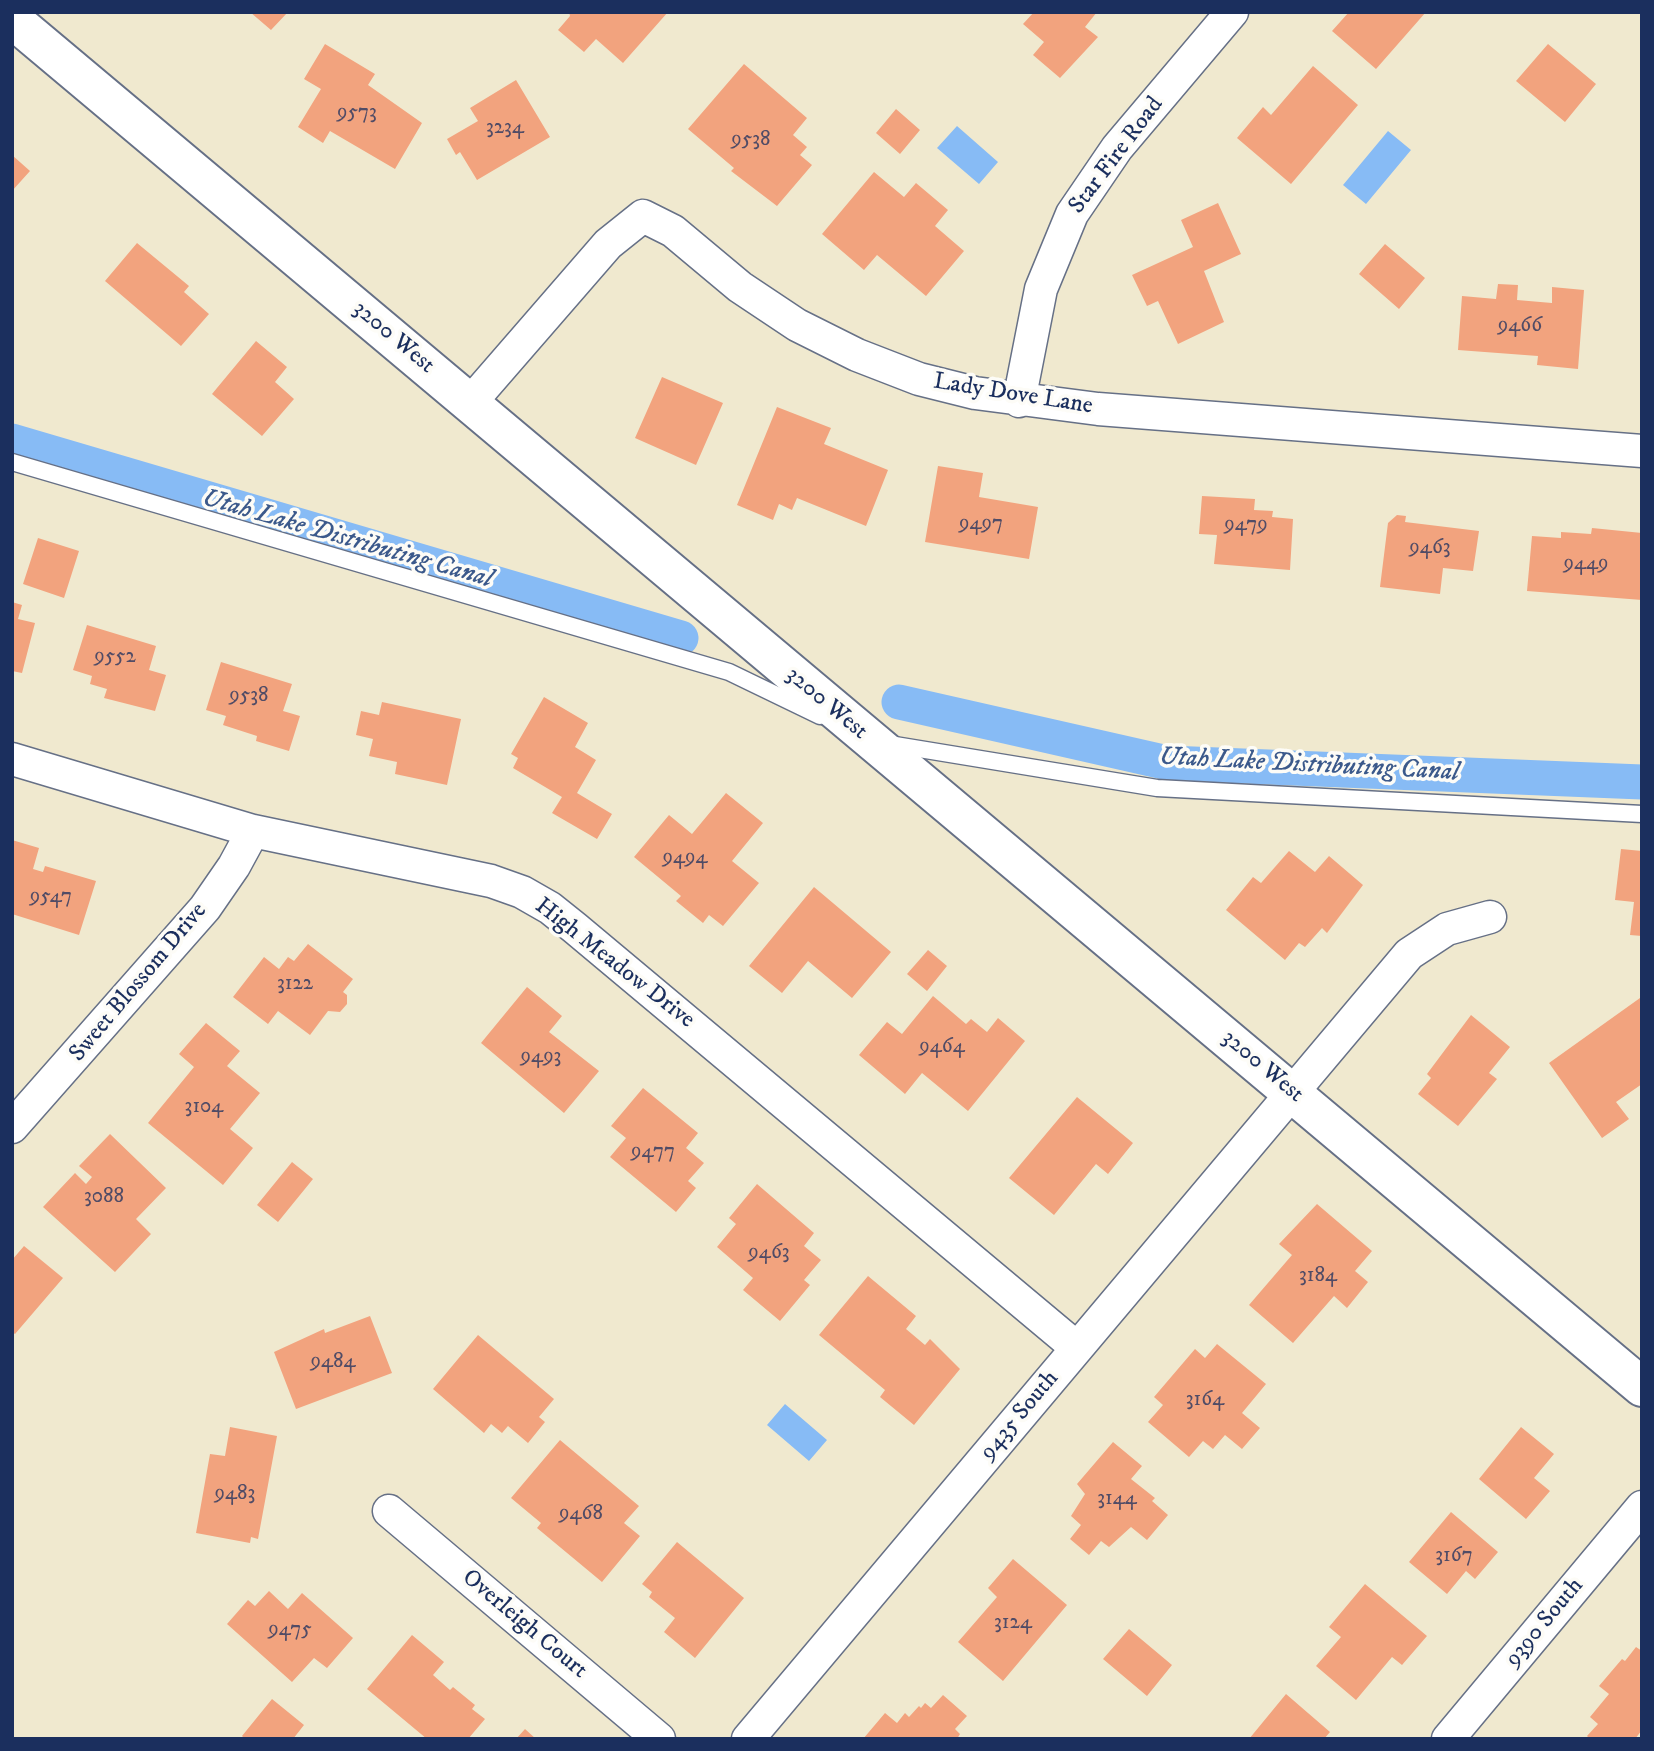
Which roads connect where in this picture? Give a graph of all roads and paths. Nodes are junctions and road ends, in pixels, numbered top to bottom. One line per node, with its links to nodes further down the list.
1 (1232, 12): 3 (street, Star Fire Road)
2 (12, 19): 4 (street, 3200 West)
3 (1019, 401): 4 (street, Lady Dove Lane); 5 (street, Lady Dove Lane)
4 (470, 403): 7 (street, 3200 West)
5 (1642, 450)
6 (12, 462): 7 (lane)
7 (871, 741): 9 (lane); 12 (street, 3200 West)
8 (12, 759): 10 (street, High Meadow Drive)
9 (1642, 814)
10 (253, 831): 13 (street, Sweet Blossom Drive); 14 (street, High Meadow Drive)
11 (1490, 917): 12 (street, 9435 South)
12 (1292, 1093): 14 (street, 9435 South); 15 (street, 3200 West)
13 (12, 1126)
14 (1077, 1348): 19 (street, 9435 South)
15 (1642, 1387)
16 (1642, 1507): 20 (street, 9390 South)
17 (388, 1511): 18 (street, Overleigh Court)
18 (659, 1739)
19 (748, 1739)
20 (1448, 1739)

